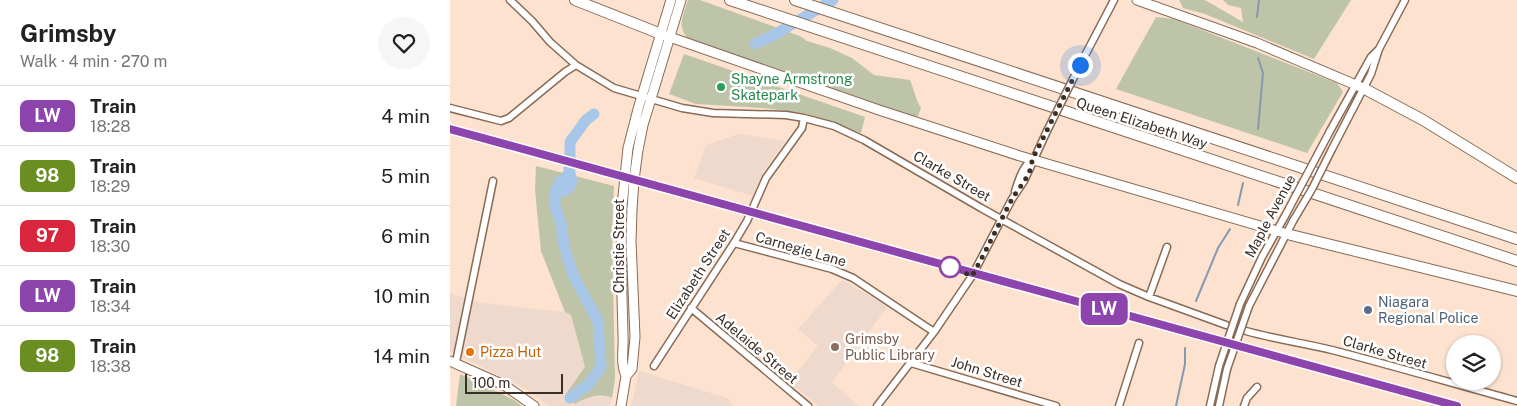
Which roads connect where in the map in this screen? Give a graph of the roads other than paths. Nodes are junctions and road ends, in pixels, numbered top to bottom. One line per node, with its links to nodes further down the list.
1 (510, 0): 11 (street, Clarke Street)
2 (575, 0): 10 (highway)
3 (672, 0): 10 (main road, Christie Street)
4 (681, 0): 10 (main road, Christie Street)
5 (730, 0): 25 (highway, Queen Elizabeth Way)
6 (1114, 0): 16 (street, bridge)
7 (1137, 0): 12 (main road)
8 (1405, 0): 12 (street, Maple Avenue)
9 (797, 1): 22 (highway, Queen Elizabeth Way)
10 (666, 36): 13 (main road, Christie Street); 16 (main road)
11 (576, 65): 13 (street, Clarke Street); 14 (street)
12 (1359, 86): 17 (highway); 20 (street, Maple Avenue, bridge); 21 (street, Maple Avenue, bridge)
13 (647, 98): 15 (street, Clarke Street); 37 (main road, Christie Street, bridge); 37 (main road, Christie Street, bridge)
14 (450, 108)
15 (804, 118): 19 (street, Clarke Street); 23 (street, Elizabeth Street)
16 (1032, 160): 19 (street); 20 (main road)
17 (1517, 178)
18 (493, 181): 33 (street)
19 (1002, 219): 27 (street, Clarke Street); 31 (street)
20 (1276, 231): 21 (main road); 46 (street, Maple Avenue, bridge)
21 (1288, 235): 26 (highway); 47 (street, Maple Avenue, bridge)
22 (1517, 239)
23 (734, 242): 28 (street, Elizabeth Street); 31 (street, Carnegie Lane)
24 (1167, 247): 27 (street)
25 (1517, 261)
26 (1517, 291)
27 (1149, 297): 29 (street, Clarke Street)
28 (691, 308): 35 (street, Elizabeth Street); 42 (street, Adelaide Street)
29 (1226, 325)
30 (1246, 331): 39 (street, Clarke Street)
31 (934, 332): 34 (street)
32 (1139, 344): 45 (street)
33 (453, 361): 36 (main road); 40 (main road)
34 (911, 363): 43 (street); 44 (street, John Street)
35 (654, 366)
36 (450, 371)
37 (626, 376): 41 (main road, Christie Street)
38 (1258, 387): 48 (street)
39 (1517, 401)
40 (534, 406)
41 (621, 406)
42 (808, 406)
43 (877, 406)
44 (1056, 406)
45 (1119, 406)
46 (1210, 406)
47 (1219, 406)
48 (1244, 406)

